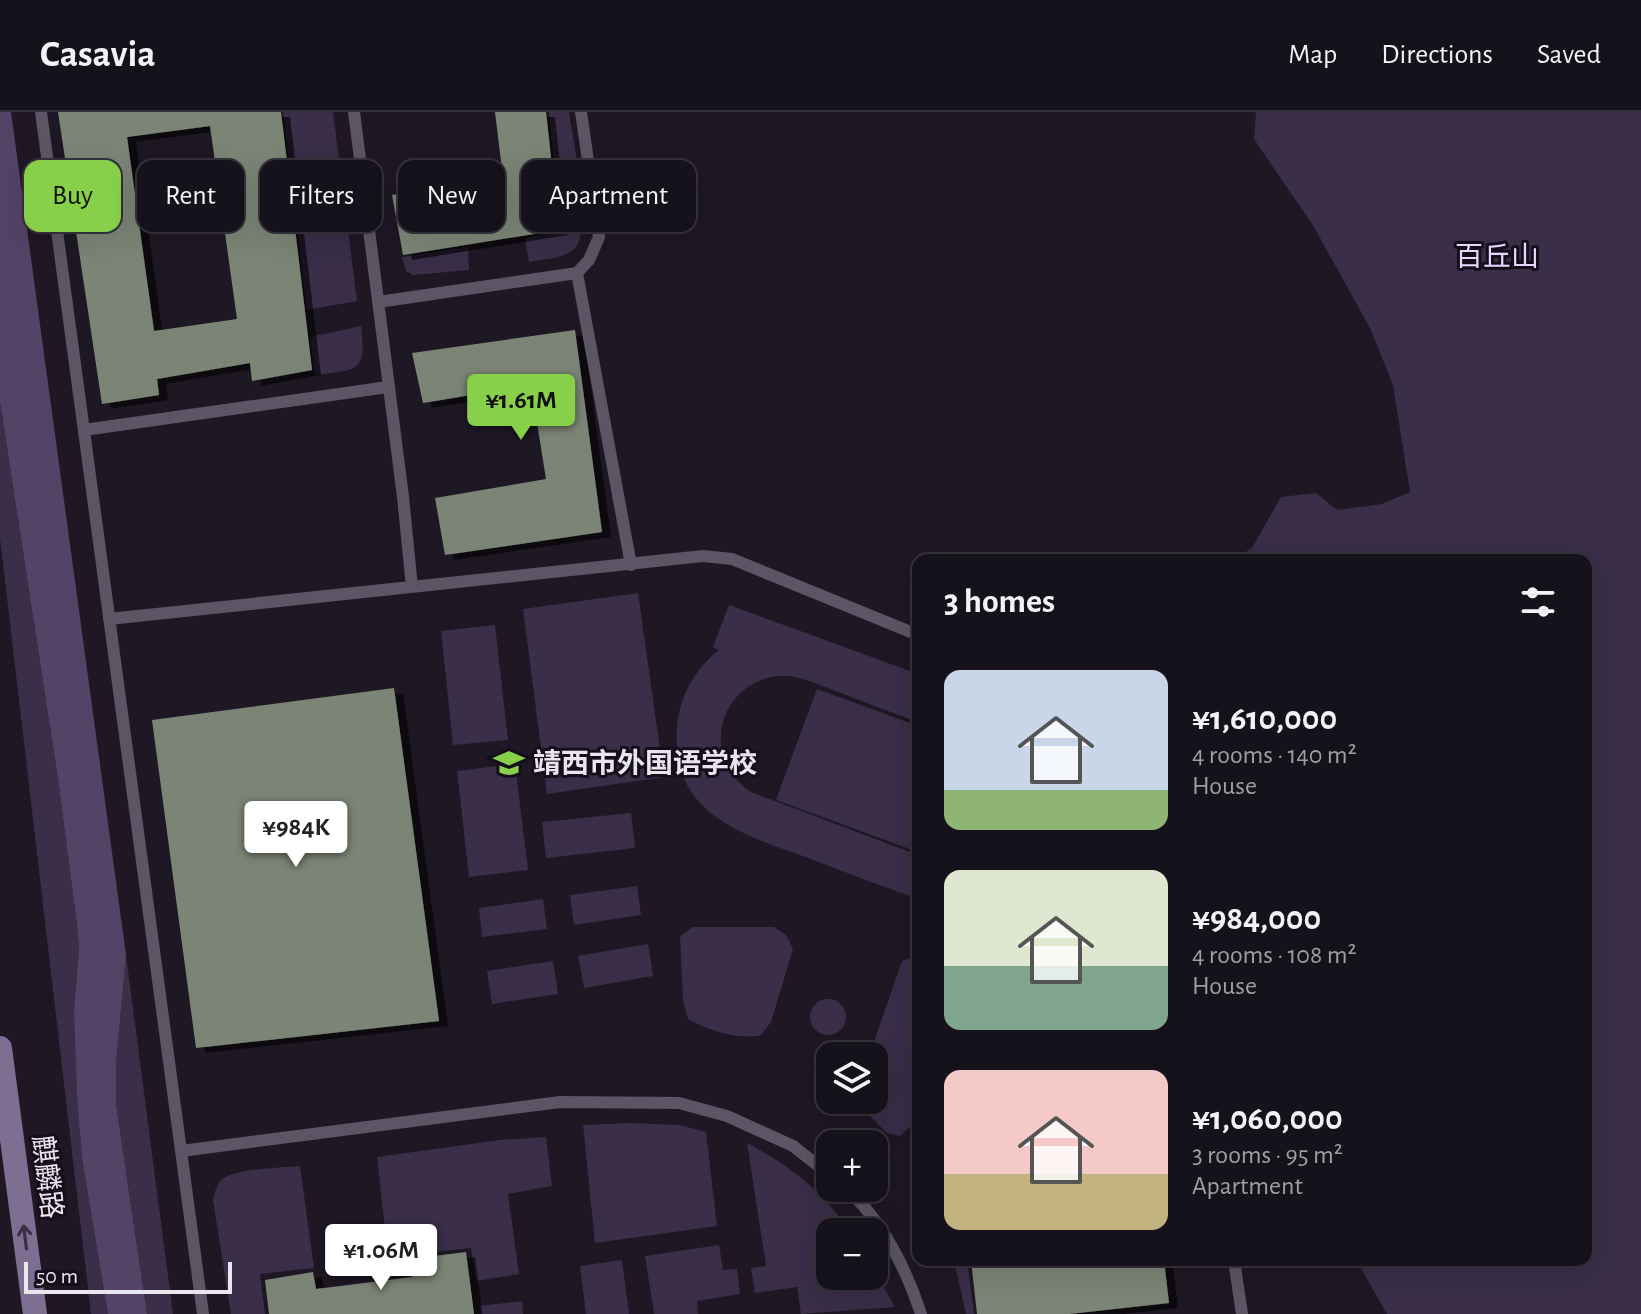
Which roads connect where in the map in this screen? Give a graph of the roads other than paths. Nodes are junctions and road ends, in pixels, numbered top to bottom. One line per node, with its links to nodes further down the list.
1 (41, 112): 7 (lane)
2 (354, 112): 5 (lane)
3 (581, 112): 4 (lane)
4 (577, 273): 5 (lane); 8 (lane)
5 (378, 302): 6 (lane)
6 (388, 387): 7 (lane); 9 (lane)
7 (84, 430): 10 (lane)
8 (631, 565): 9 (lane); 11 (lane)
9 (412, 587): 10 (lane)
10 (109, 619): 13 (lane)
11 (912, 633)
12 (0, 1048): 17 (main road, 麒麟路, one-way to 12)
13 (181, 1151): 14 (lane); 18 (lane)
14 (816, 1164)
15 (858, 1202): 19 (lane)
16 (1235, 1266): 20 (lane)
17 (35, 1314)
18 (203, 1314)
19 (921, 1314)
20 (1242, 1314)

